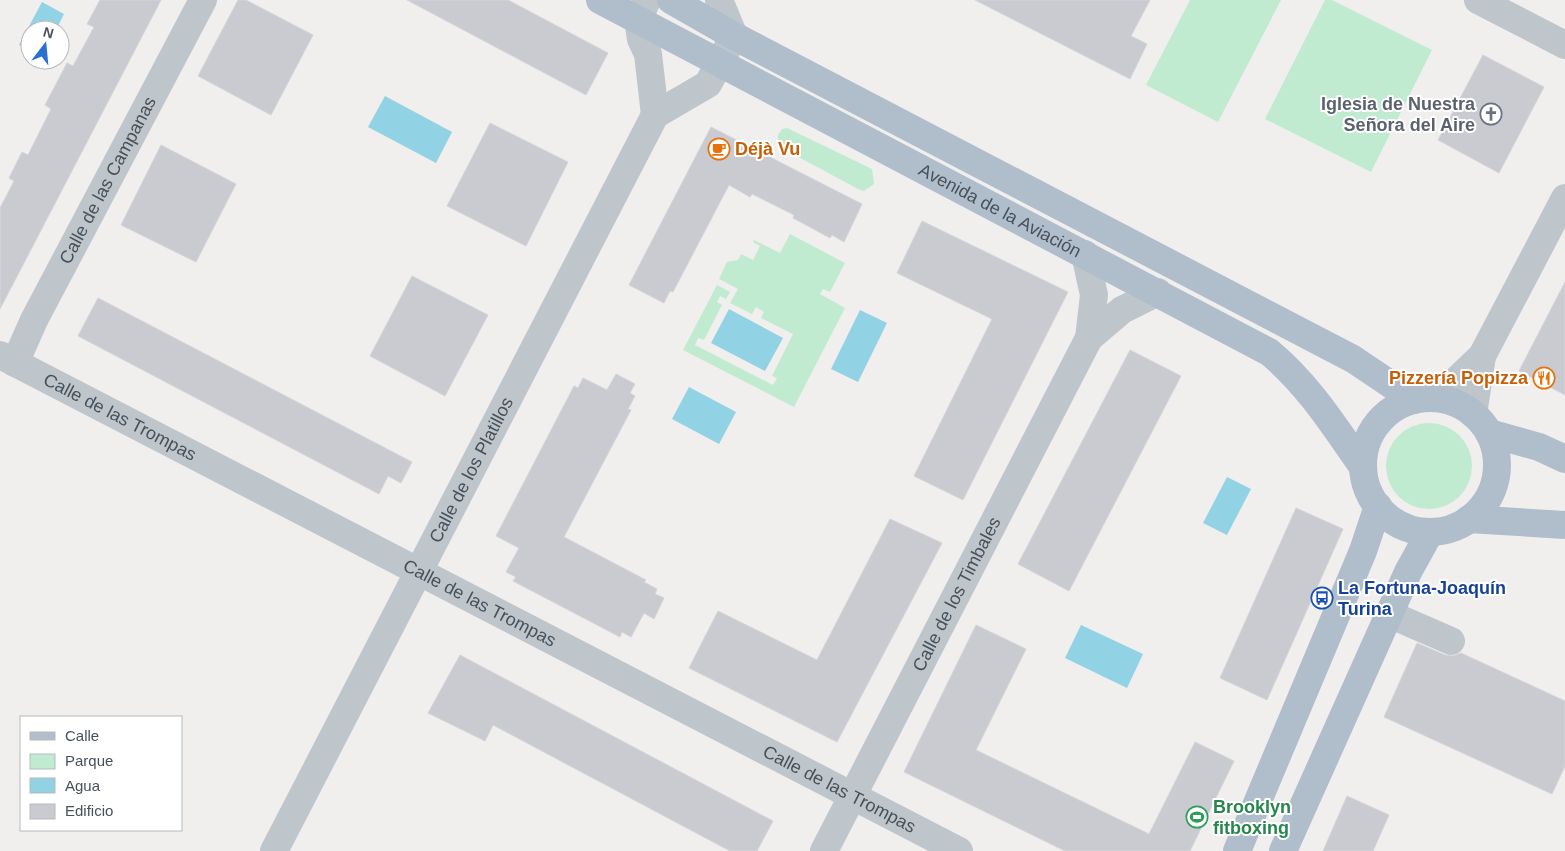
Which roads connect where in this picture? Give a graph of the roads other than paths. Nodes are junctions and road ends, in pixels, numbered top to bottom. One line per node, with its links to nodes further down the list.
1 (203, 0): 17 (street, Calle de las Campanas)
2 (600, 0): 6 (main road, Avenida de la Aviación)
3 (671, 0): 7 (main road, Avenida de la Aviación)
4 (719, 0): 7 (street)
5 (1478, 0): 8 (street)
6 (642, 10): 9 (street); 10 (main road, Avenida de la Aviación)
7 (734, 36): 10 (street); 18 (main road, Avenida de la Aviación)
8 (1565, 44)
9 (648, 54): 10 (street); 11 (street)
10 (714, 74): 11 (street); 13 (main road, Avenida de la Aviación)
11 (655, 115): 26 (street, Calle de los Platillos)
12 (1565, 198): 16 (street)
13 (1085, 254): 14 (main road, Avenida de la Aviación); 15 (street, Calle de los Timbales)
14 (1158, 292): 15 (street, Calle de los Timbales); 21 (main road, Avenida de la Aviación)
15 (1090, 338): 29 (street, Calle de los Timbales)
16 (1482, 356): 18 (street); 19 (street)
17 (7, 359): 26 (street, Calle de las Trompas)
18 (1426, 399): 19 (main road); 21 (main road)
19 (1481, 424): 20 (main road); 23 (main road)
20 (1565, 459)
21 (1363, 467): 22 (main road)
22 (1378, 506): 25 (main road); 33 (main road)
23 (1469, 519): 24 (main road); 25 (main road)
24 (1565, 525)
25 (1430, 532): 27 (main road)
26 (420, 571): 29 (street, Calle de las Trompas); 30 (street, Calle de los Platillos)
27 (1389, 614): 28 (street); 34 (main road)
28 (1451, 641)
29 (853, 795): 31 (street, Calle de los Timbales); 32 (street, Calle de las Trompas)
30 (274, 851)
31 (824, 851)
32 (959, 851)
33 (1237, 851)
34 (1283, 851)

